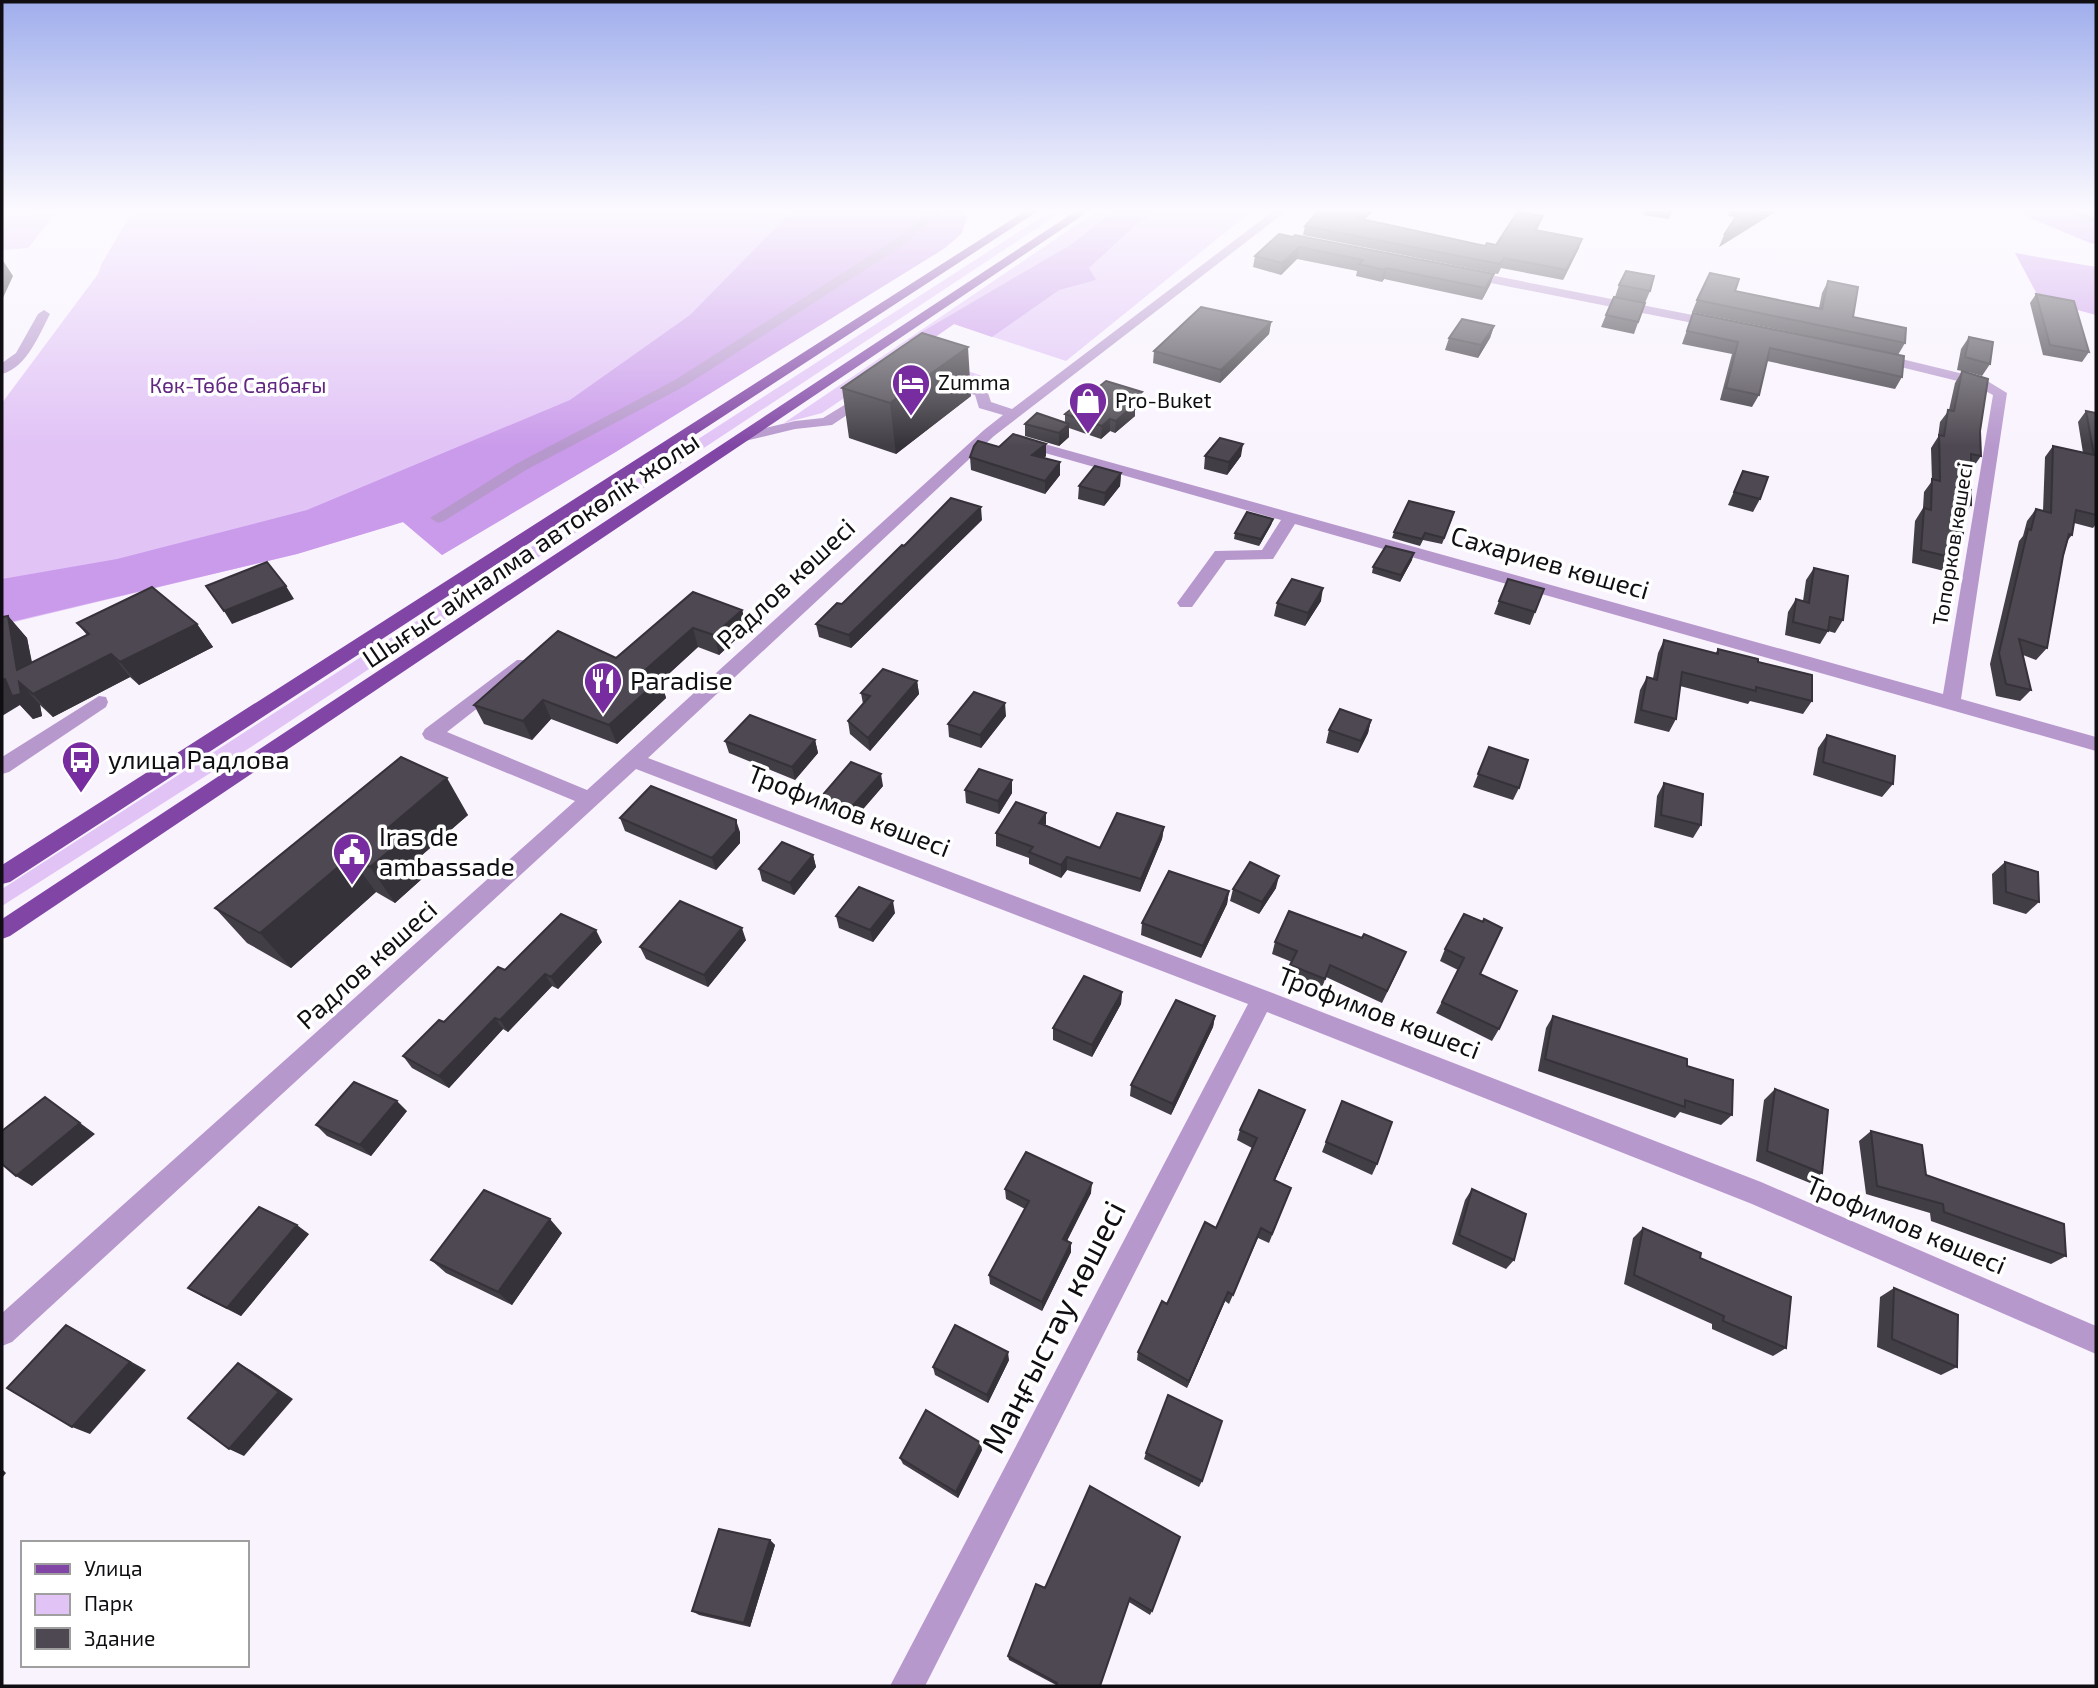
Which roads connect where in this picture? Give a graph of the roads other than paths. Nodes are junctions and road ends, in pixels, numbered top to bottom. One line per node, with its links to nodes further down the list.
1 (828, 288): 16 (street)
2 (914, 288): 25 (main road)
3 (968, 288): 14 (main road, Шығыс айналма автокөлік жолы)
4 (1190, 288): 12 (street, Радлов көшесі)
5 (1536, 288): 7 (street)
6 (44, 314): 9 (street)
7 (1729, 326)
8 (1864, 353): 20 (street, Топорков көшесі)
9 (2, 370)
10 (932, 377): 12 (street)
11 (884, 384): 14 (street)
12 (1015, 414): 13 (street, Радлов көшесі)
13 (989, 433): 15 (street, Сахариев көшесі); 22 (street, Радлов көшесі)
14 (744, 437): 26 (main road, Шығыс айналма автокөлік жолы)
15 (1291, 517): 17 (street); 20 (street, Сахариев көшесі)
16 (438, 518)
17 (1186, 603)
18 (523, 664): 24 (street)
19 (99, 702): 23 (street)
20 (1951, 702): 21 (street, Сахариев көшесі)
21 (2096, 744)
22 (633, 760): 24 (street, Радлов көшесі); 27 (street, Трофимов көшесі)
23 (2, 767)
24 (590, 799): 28 (street, Радлов көшесі)
25 (2, 876)
26 (2, 930)
27 (1262, 999): 29 (street, Трофимов көшесі); 30 (street, Маңғыстау көшесі)
28 (2, 1332)
29 (2096, 1340)
30 (907, 1686)

